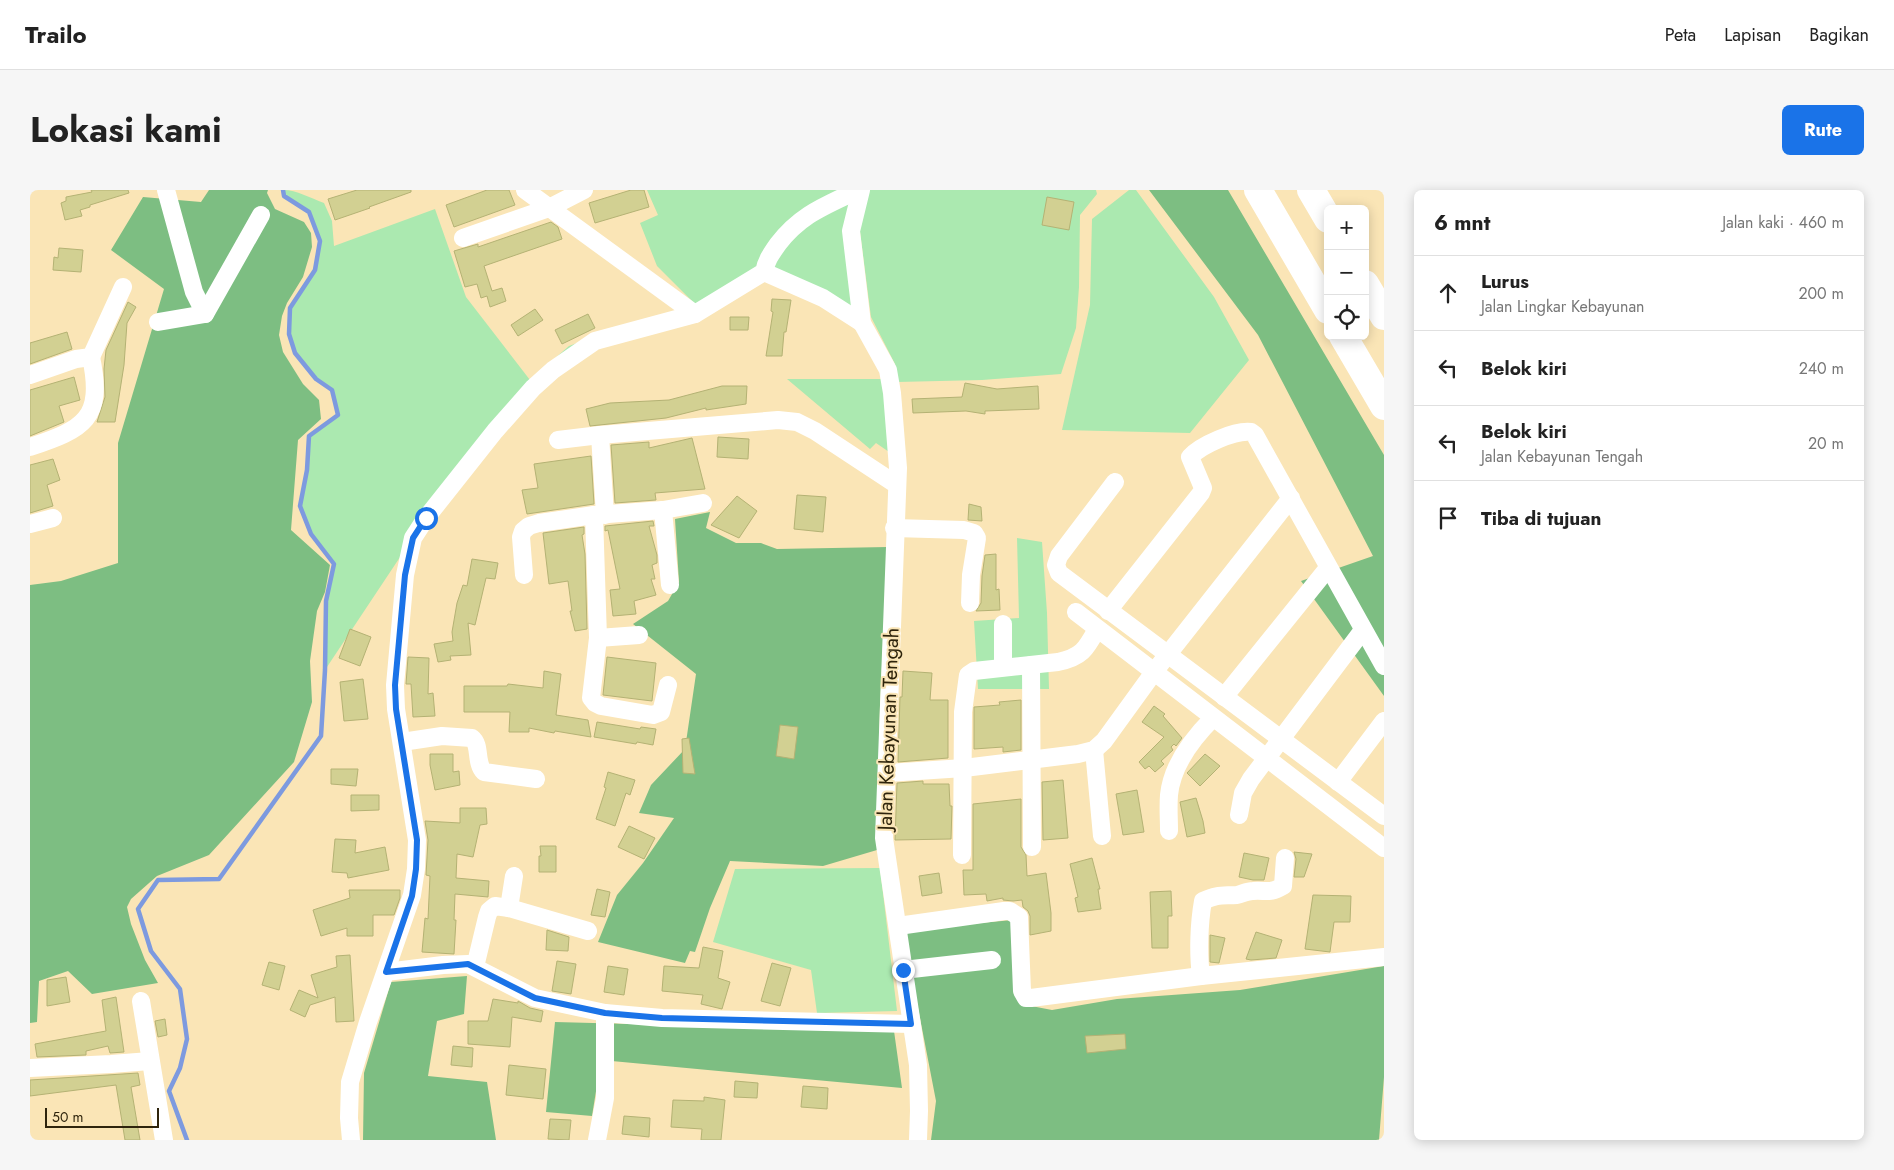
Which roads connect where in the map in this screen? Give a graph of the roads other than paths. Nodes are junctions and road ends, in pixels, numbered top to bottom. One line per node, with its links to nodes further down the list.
1 (166, 190): 15 (street)
2 (525, 190): 7 (street)
3 (584, 190): 7 (street)
4 (859, 190): 11 (street); 19 (street, Jalan Kebayunan Tengah)
5 (1258, 190): 14 (highway)
6 (1311, 190): 8 (highway)
7 (549, 208): 10 (street); 16 (street)
8 (1324, 212)
9 (261, 215): 15 (street)
10 (463, 238)
11 (764, 272): 16 (street); 19 (street, Jalan Kebayunan Tengah)
12 (123, 287): 21 (street)
13 (1369, 291): 17 (highway)
14 (1324, 303)
15 (205, 314): 18 (street)
16 (695, 314): 57 (street)
17 (1384, 316)
18 (158, 322)
19 (862, 323): 27 (street, Jalan Kebayunan Tengah)
20 (1345, 340): 23 (highway)
21 (91, 357): 22 (street); 26 (street)
22 (30, 375)
23 (1384, 406)
24 (600, 435): 25 (street); 27 (street); 32 (street)
25 (558, 440)
26 (30, 447)
27 (899, 474): 35 (street, Jalan Kebayunan Tengah)
28 (1116, 482): 40 (street)
29 (1291, 498): 36 (street); 40 (street); 47 (street)
30 (703, 503): 31 (street)
31 (663, 510): 32 (street); 38 (street)
32 (599, 515): 37 (street); 46 (street)
33 (53, 518): 34 (street)
34 (30, 524)
35 (894, 528): 39 (street); 62 (street, Jalan Kebayunan Tengah)
36 (1328, 568): 44 (street); 53 (street)
37 (524, 575)
38 (670, 585)
39 (970, 603)
40 (1108, 611): 47 (street)
41 (1076, 612): 43 (street)
42 (1002, 624): 50 (street)
43 (1097, 629): 48 (street); 51 (street)
44 (1362, 630): 49 (street); 56 (street)
45 (640, 635): 46 (street)
46 (598, 638): 52 (street)
47 (1168, 656): 51 (street); 53 (street)
48 (1031, 665): 50 (street); 59 (street)
49 (1384, 666)
50 (1003, 667): 61 (street)
51 (1154, 672): 54 (street); 58 (street)
52 (668, 685)
53 (1224, 697): 56 (street)
54 (1214, 718): 60 (street); 67 (street)
55 (1384, 721): 64 (street)
56 (1282, 740): 60 (street); 64 (street)
57 (402, 742): 63 (street); 81 (street)
58 (1094, 750): 59 (street); 68 (street)
59 (1032, 759): 61 (street); 69 (street)
60 (1268, 759): 65 (street); 70 (street)
61 (964, 768): 62 (street); 71 (street)
62 (887, 773): 75 (street, Jalan Kebayunan Tengah)
63 (536, 779)
64 (1338, 782): 66 (street)
65 (1240, 816)
66 (1384, 816)
67 (1169, 831)
68 (1102, 836)
69 (1032, 848)
70 (1384, 848)
71 (962, 855)
72 (1285, 858): 82 (street)
73 (514, 876): 74 (street)
74 (509, 908): 76 (street); 79 (street)
75 (898, 926): 80 (street, Jalan Kebayunan Tengah); 82 (street)
76 (588, 931)
77 (1384, 957): 82 (street)
78 (992, 960): 80 (street)
79 (475, 967): 81 (street); 84 (street)
80 (903, 970): 85 (street, Jalan Kebayunan Tengah)
81 (386, 972): 89 (street)
82 (1202, 976)
83 (140, 1001): 86 (street)
84 (605, 1013): 85 (street); 90 (street)
85 (911, 1024): 91 (street, Jalan Kebayunan Tengah)
86 (150, 1061): 87 (street); 88 (street)
87 (30, 1068)
88 (164, 1140)
89 (351, 1140)
90 (598, 1140)
91 (918, 1140)

